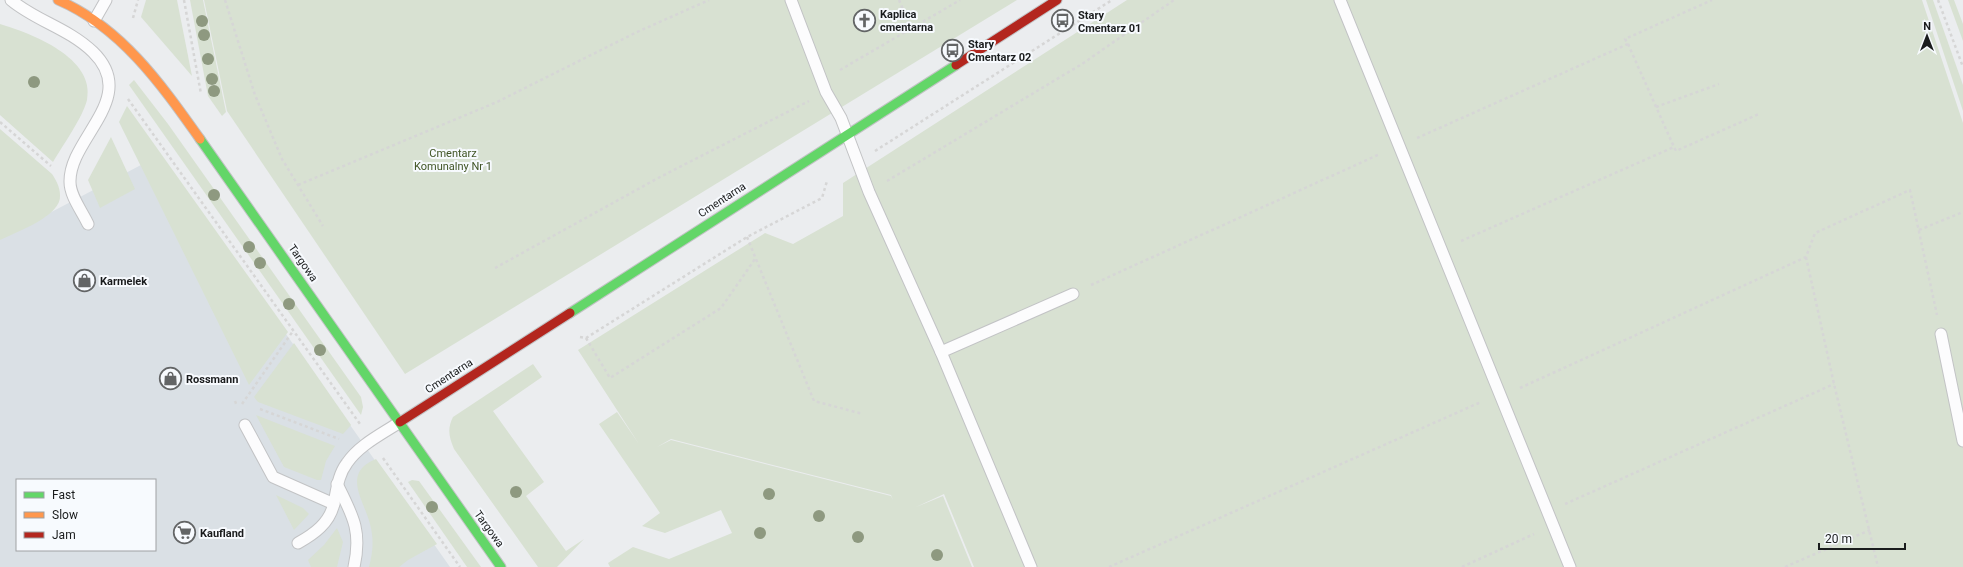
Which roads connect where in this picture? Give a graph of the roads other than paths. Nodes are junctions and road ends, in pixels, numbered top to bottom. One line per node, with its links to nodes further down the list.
1 (10, 0): 9 (lane)
2 (58, 0): 7 (street, Targowa)
3 (106, 0): 7 (lane)
4 (791, 0): 8 (lane)
5 (1057, 0): 8 (street, Cmentarna)
6 (1340, 0): 22 (lane)
7 (94, 20): 13 (street, Targowa)
8 (847, 135): 12 (lane); 13 (street, Cmentarna)
9 (88, 224)
10 (1073, 294): 12 (lane)
11 (1941, 334): 15 (lane)
12 (941, 352): 21 (lane)
13 (400, 422): 16 (lane); 20 (street, Targowa)
14 (245, 425): 17 (lane)
15 (1963, 440)
16 (337, 484): 17 (lane); 19 (lane)
17 (334, 504): 18 (lane)
18 (298, 543)
19 (354, 567)
20 (501, 567)
21 (1031, 567)
22 (1570, 567)

